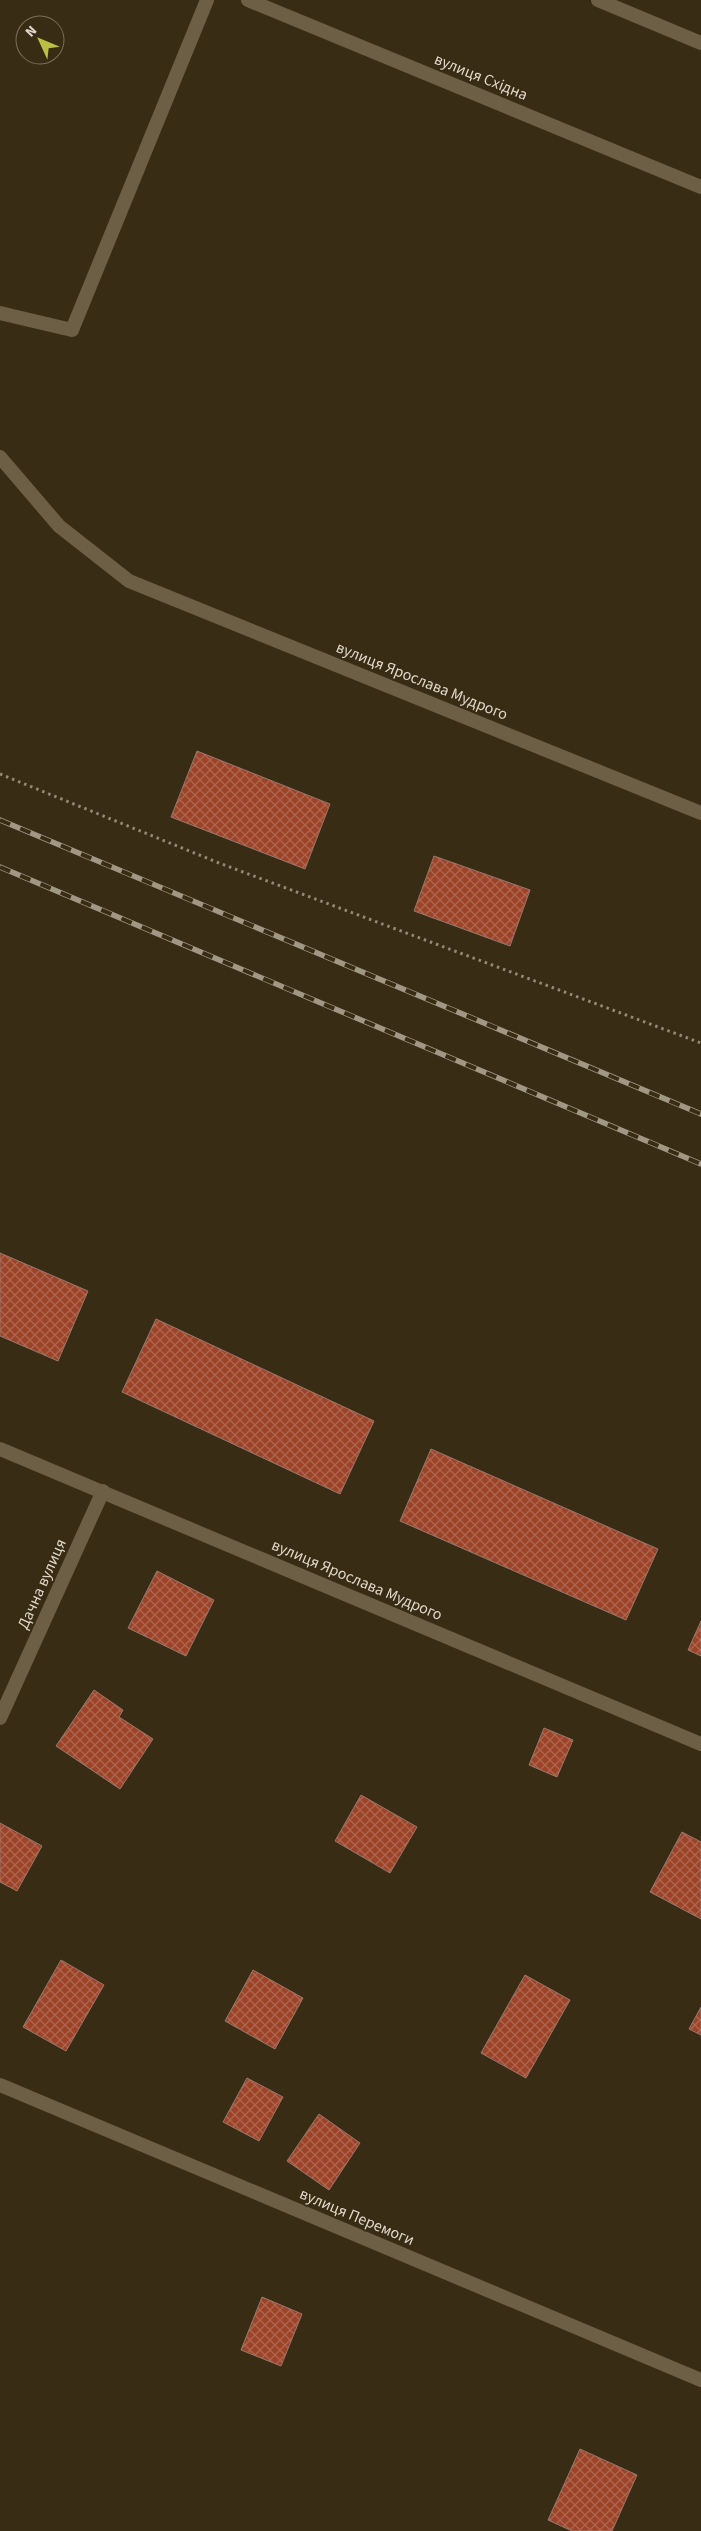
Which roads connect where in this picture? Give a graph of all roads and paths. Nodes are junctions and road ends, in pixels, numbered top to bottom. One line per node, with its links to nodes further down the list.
1 (206, 0): 6 (street)
2 (248, 0): 5 (street, вулиця Східна)
3 (598, 0): 4 (street)
4 (701, 42)
5 (701, 187)
6 (0, 314)
7 (0, 456): 9 (street, вулиця Ярослава Мудрого)
8 (0, 774): 10 (path)
9 (701, 814)
10 (701, 1043)
11 (0, 1449): 12 (street, вулиця Ярослава Мудрого)
12 (103, 1491): 13 (street, Дачна вулиця); 14 (street, вулиця Ярослава Мудрого)
13 (0, 1718)
14 (701, 1744)
15 (0, 2085): 16 (street, вулиця Перемоги)
16 (701, 2380)

